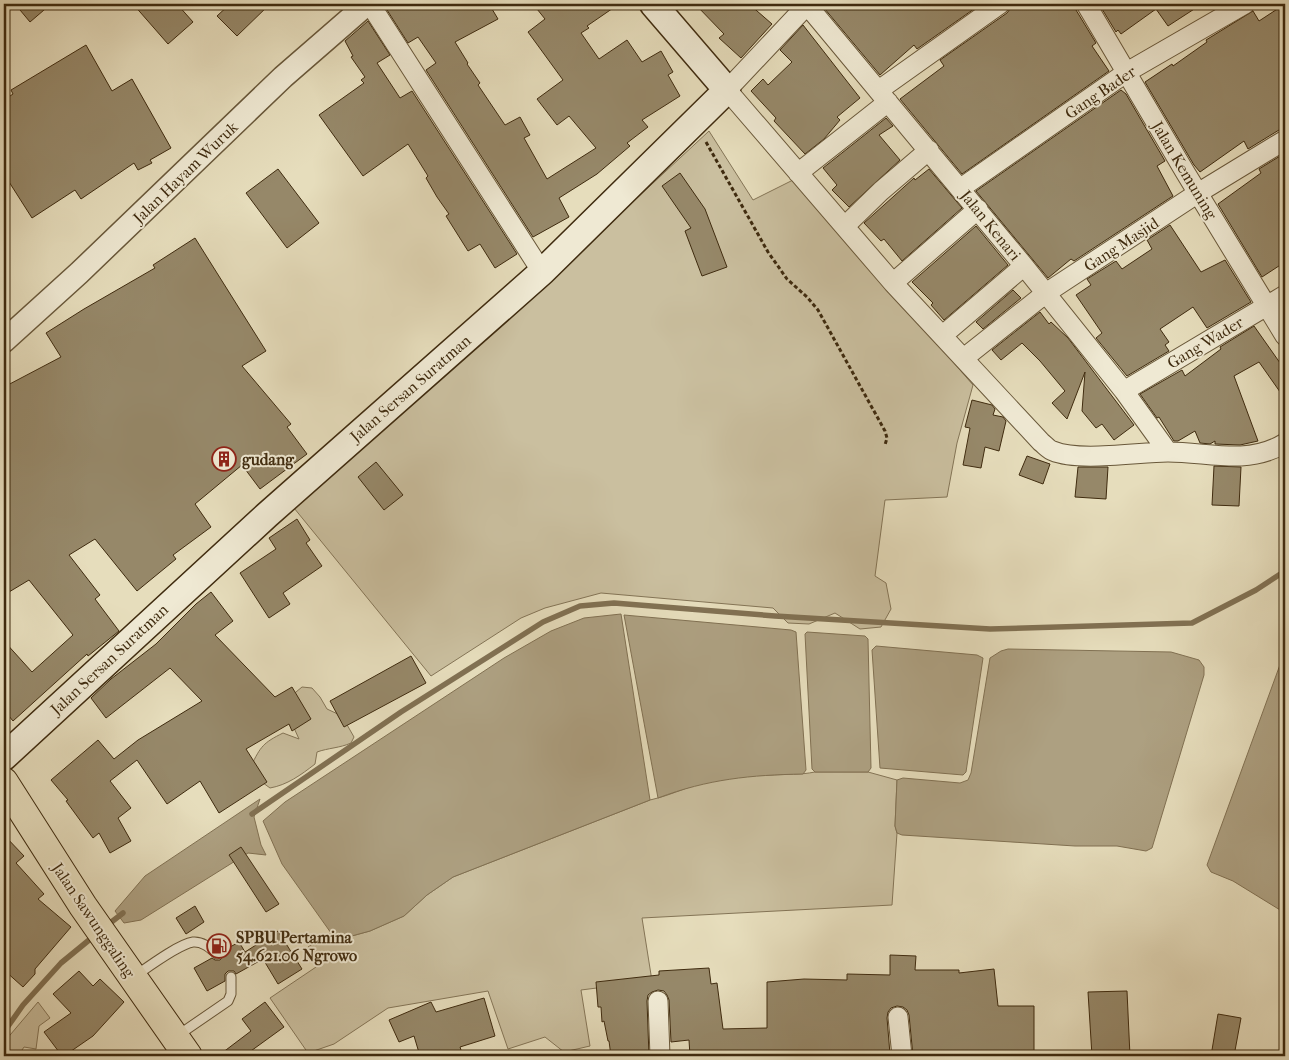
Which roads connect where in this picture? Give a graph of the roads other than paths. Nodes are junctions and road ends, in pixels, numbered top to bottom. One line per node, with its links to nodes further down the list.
1 (369, 4): 18 (street); 25 (street, Jalan Hayam Wuruk)
2 (654, 4): 8 (main road)
3 (807, 4): 8 (street); 9 (street, Jalan Kenari)
4 (1000, 4): 9 (street)
5 (1086, 4): 7 (street, Jalan Kemuning)
6 (1245, 4): 7 (street, Gang Bader)
7 (1127, 72): 13 (street, Gang Bader); 14 (street, Jalan Kemuning)
8 (727, 90): 12 (street); 18 (main road, Jalan Sersan Suratman)
9 (883, 96): 11 (street, Jalan Kenari); 12 (street)
10 (1285, 140): 14 (street, Gang Masjid)
11 (929, 150): 13 (street, Jalan Kenari); 16 (street)
12 (798, 173): 16 (street)
13 (961, 188): 15 (street, Jalan Kenari)
14 (1198, 193): 20 (street, Gang Masjid); 22 (street, Jalan Kemuning)
15 (978, 210): 17 (street, Jalan Kenari); 19 (street)
16 (845, 226): 19 (street)
17 (1024, 266): 20 (street, Jalan Kenari); 23 (street)
18 (542, 272): 30 (main road, Jalan Sersan Suratman)
19 (893, 283): 23 (street)
20 (1046, 293): 26 (street, Gang Masjid); 27 (street, Jalan Kenari)
21 (1285, 295): 22 (street, Gang Wader)
22 (1267, 305): 24 (street, Jalan Kemuning); 27 (street, Gang Wader)
23 (943, 335): 26 (street)
24 (1285, 336)
25 (4, 341)
26 (964, 358): 29 (street)
27 (1124, 391): 29 (street, Jalan Kenari)
28 (1285, 443): 29 (street)
29 (1168, 452)
30 (4, 757)
31 (4, 782): 33 (main road, Jalan Sawunggaling)
32 (217, 954): 33 (lane)
33 (132, 977): 37 (main road, Jalan Sawunggaling)
34 (231, 977): 37 (lane)
35 (658, 1001): 38 (street)
36 (898, 1017): 39 (street)
37 (181, 1047)
38 (660, 1056)
39 (902, 1056)

